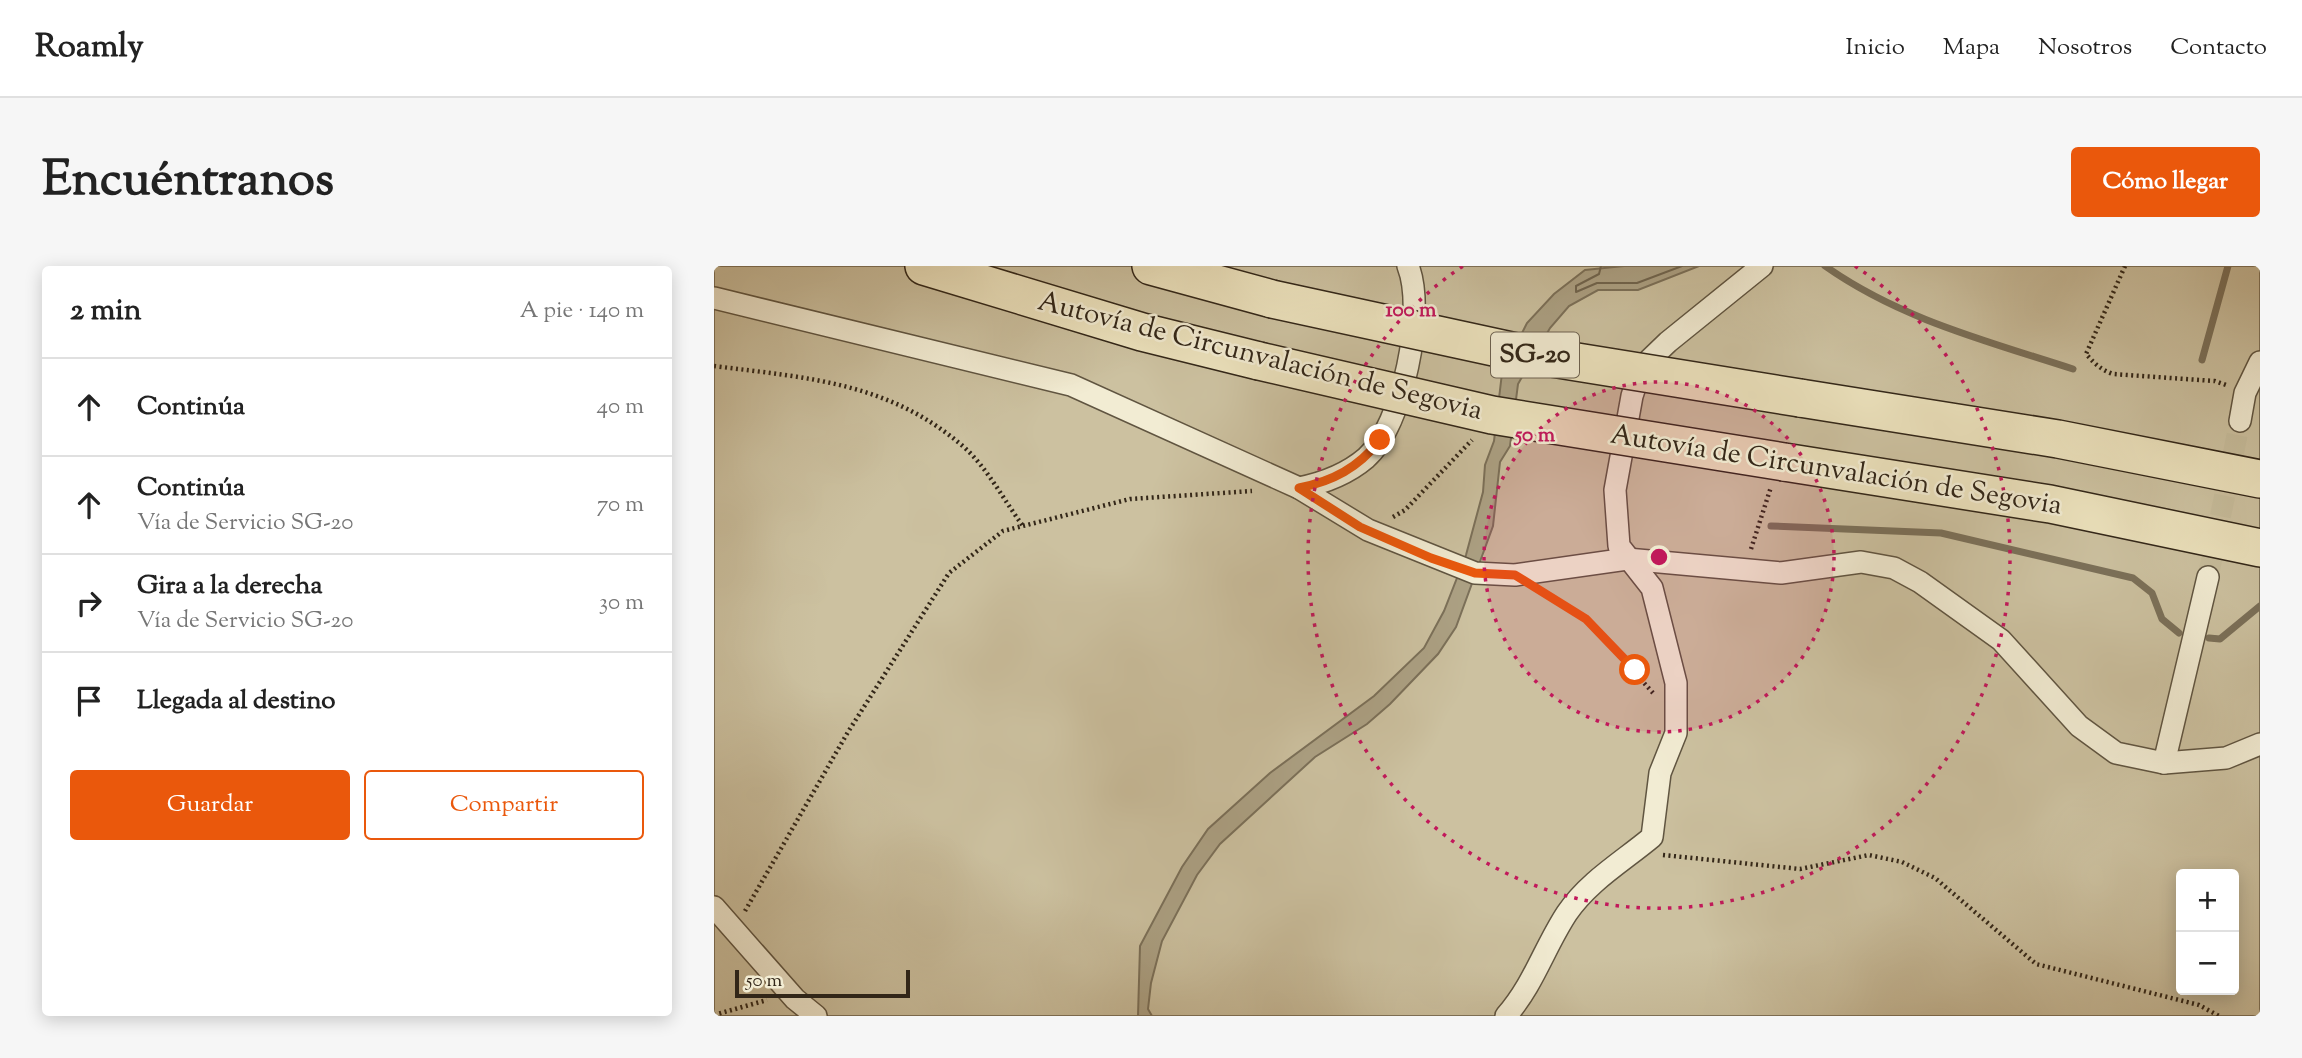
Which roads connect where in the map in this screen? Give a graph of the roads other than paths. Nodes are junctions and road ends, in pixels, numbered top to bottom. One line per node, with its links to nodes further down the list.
1 (924, 266): 10 (highway, Autovía de Circunvalación de Segovia / SG-20, bridge)
2 (1151, 266): 8 (highway, SG-20, bridge)
3 (1408, 266): 9 (street)
4 (1762, 266): 11 (street)
5 (714, 298): 9 (street)
6 (2260, 362): 7 (street)
7 (2240, 421)
8 (2260, 479)
9 (1299, 488): 11 (street)
10 (2260, 548)
11 (1627, 559): 14 (street); 17 (street)
12 (2208, 577): 14 (street)
13 (2260, 744): 14 (street)
14 (2164, 763)
15 (714, 907): 16 (street)
16 (816, 1016)
17 (1506, 1016)

